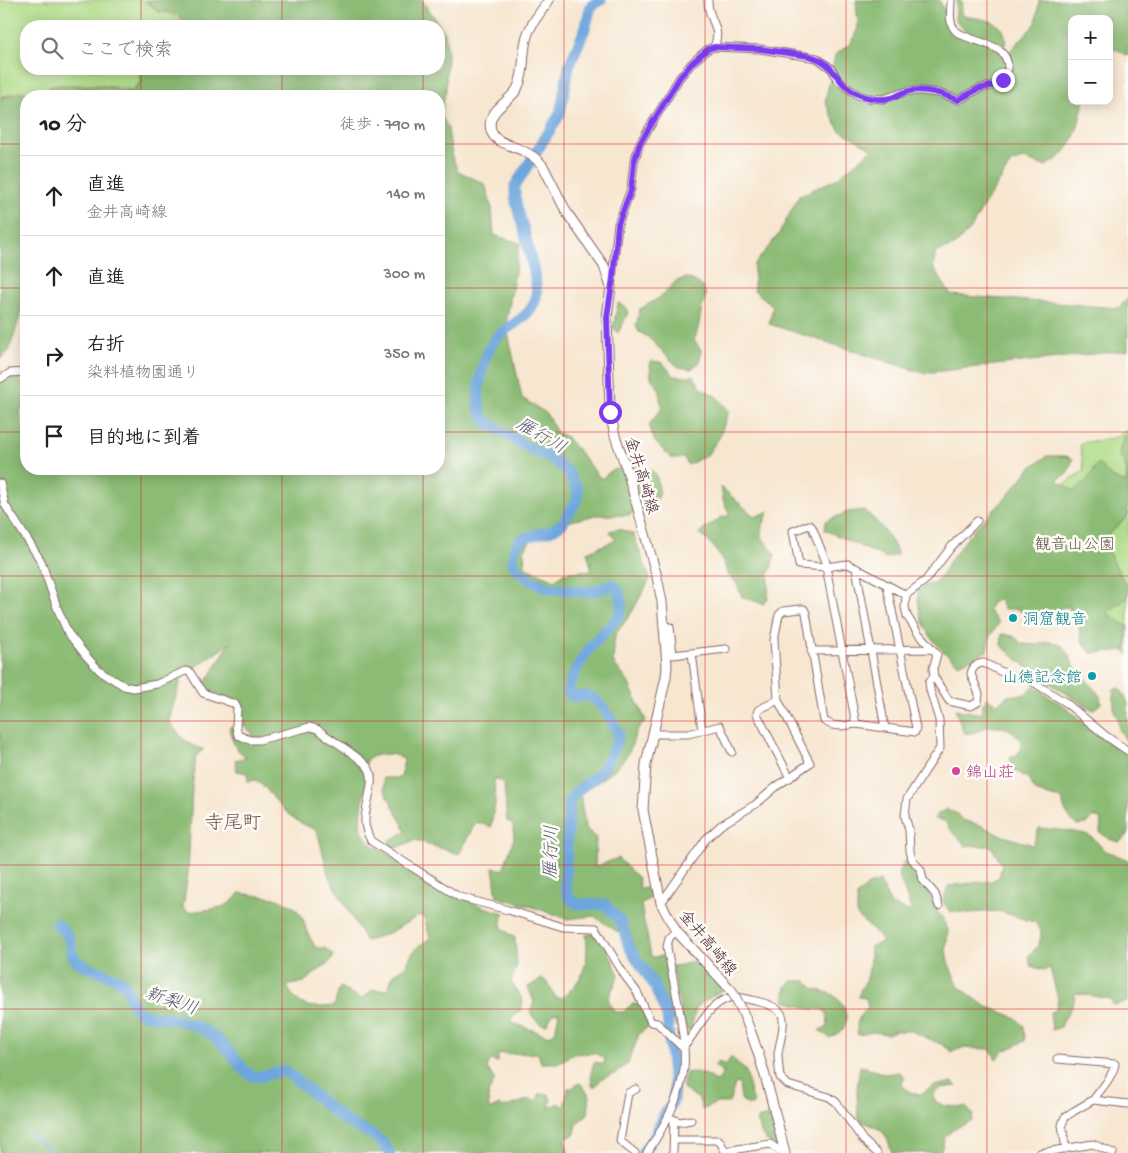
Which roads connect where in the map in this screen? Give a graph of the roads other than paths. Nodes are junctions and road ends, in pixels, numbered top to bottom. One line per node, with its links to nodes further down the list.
1 (549, 0): 5 (main road, 金井高崎線)
2 (708, 0): 4 (street)
3 (951, 0): 4 (street)
4 (714, 47): 5 (street)
5 (611, 287): 14 (main road, 金井高崎線)
6 (20, 372): 7 (street)
7 (0, 379)
8 (0, 483): 34 (street)
9 (978, 520): 13 (street)
10 (826, 567): 10 (street); 11 (street); 20 (street)
11 (856, 568): 12 (street); 17 (street)
12 (888, 586): 13 (street); 18 (street)
13 (906, 596): 16 (street)
14 (664, 627): 21 (street); 27 (main road, 金井高崎線)
15 (726, 649): 21 (street)
16 (931, 649): 18 (street); 22 (street)
17 (872, 650): 18 (street); 20 (street); 25 (street)
18 (901, 650): 25 (street)
19 (812, 651): 20 (street); 23 (street); 24 (street)
20 (842, 651): 24 (street)
21 (692, 653): 26 (street)
22 (934, 677): 28 (street); 32 (street)
23 (778, 700): 30 (street); 30 (street)
24 (856, 724): 25 (street)
25 (885, 728)
26 (702, 730): 27 (street); 29 (street)
27 (652, 734): 31 (main road, 金井高崎線)
28 (1128, 750)
29 (732, 752)
30 (790, 778): 31 (street)
31 (661, 903): 33 (main road, 金井高崎線)
32 (939, 906)
33 (676, 931): 34 (street); 46 (main road, 金井高崎線, bridge)
34 (683, 1048): 39 (street); 47 (street)
35 (1057, 1060): 37 (street)
36 (636, 1089): 43 (street)
37 (1093, 1100): 38 (street); 42 (street)
38 (1128, 1104)
39 (672, 1117): 40 (street); 41 (street); 44 (street)
40 (691, 1120)
41 (674, 1140): 45 (street); 46 (street)
42 (1066, 1149): 48 (street); 49 (street)
43 (634, 1152)
44 (647, 1153)
45 (673, 1153)
46 (784, 1153)
47 (877, 1153)
48 (1040, 1153)
49 (1113, 1153)

